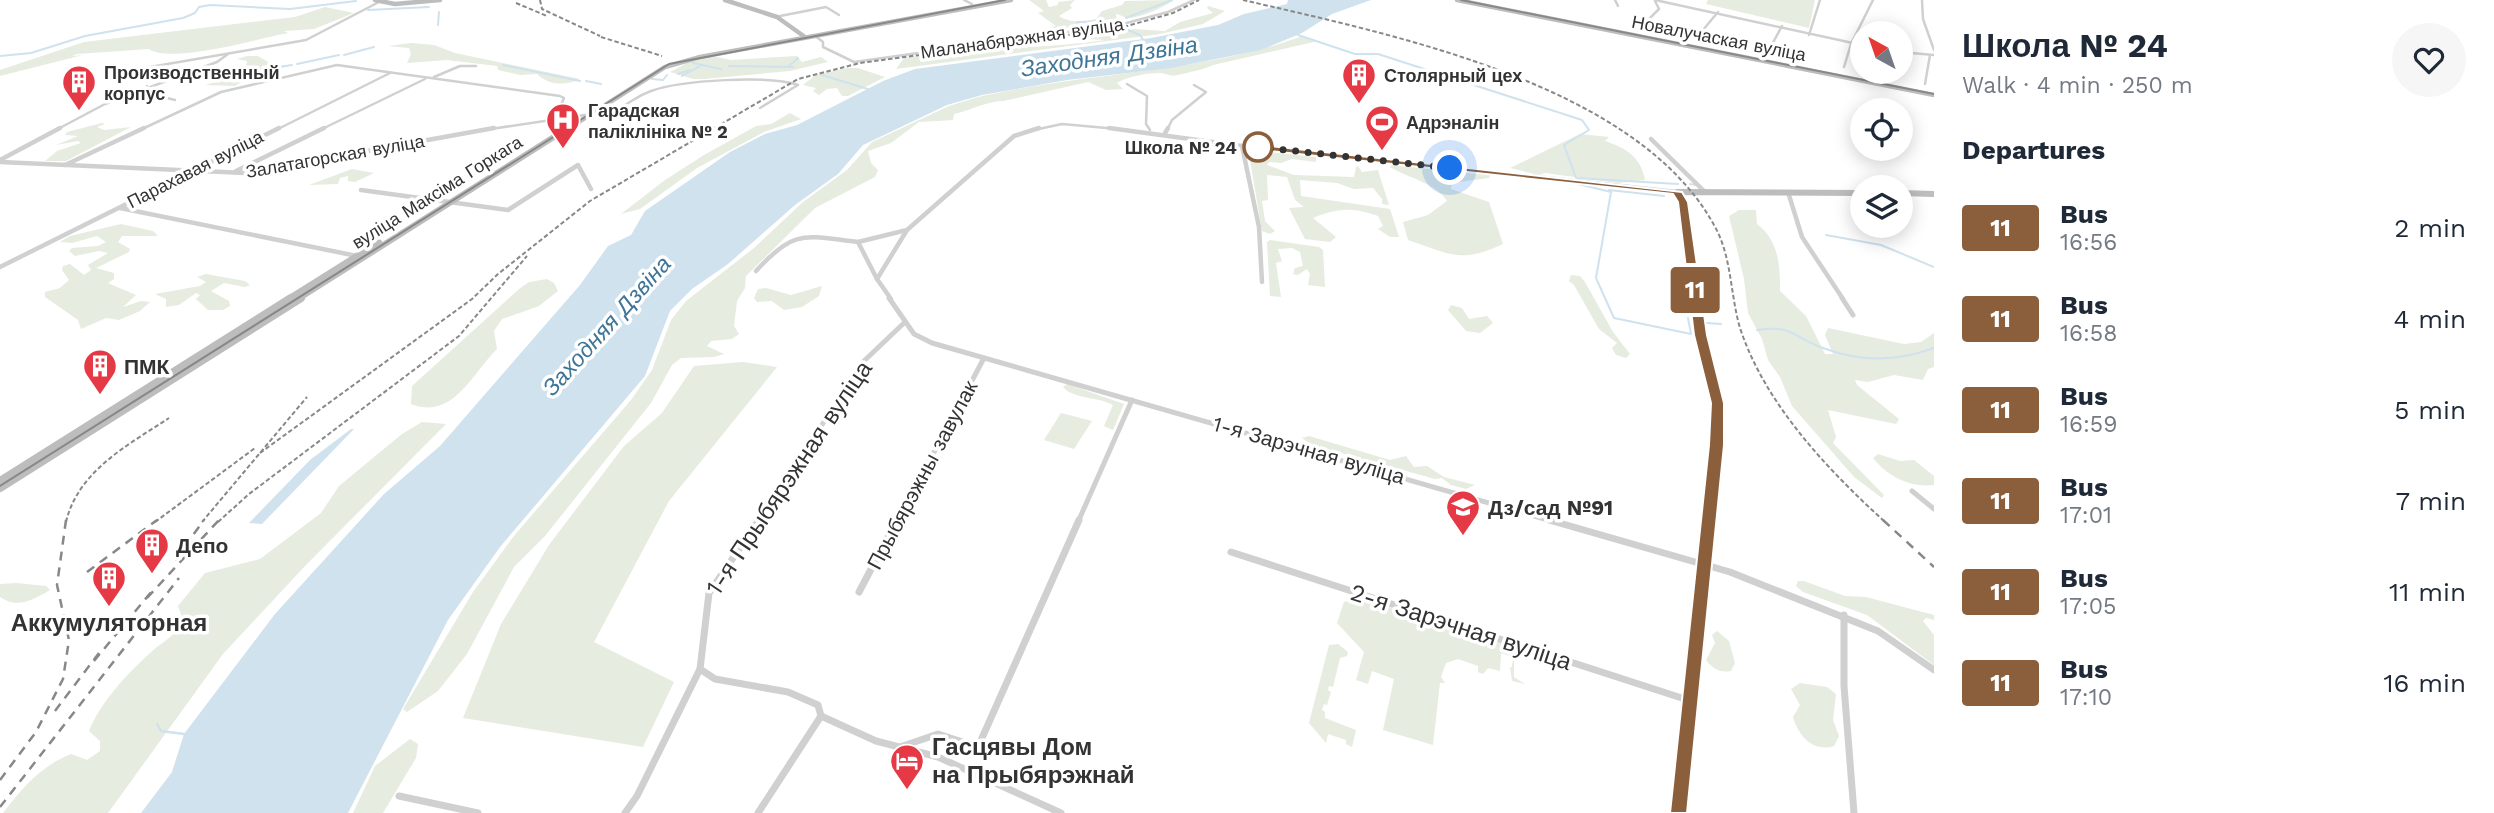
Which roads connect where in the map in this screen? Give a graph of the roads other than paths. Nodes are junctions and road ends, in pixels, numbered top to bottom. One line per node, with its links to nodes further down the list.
1 (440, 0): 15 (main road)
2 (725, 0): 23 (main road)
3 (964, 0): 16 (street)
4 (997, 0): 16 (main road, вуліца Максіма Горкага)
5 (1011, 0): 22 (main road, вуліца Максіма Горкага)
6 (1195, 0): 28 (street, Маланабярэжная вуліца)
7 (1457, 0): 19 (main road, Новалучаская вуліца)
8 (1469, 0): 19 (main road, Новалучаская вуліца)
9 (1615, 0): 18 (street)
10 (1655, 0): 17 (street); 27 (street)
11 (1685, 0): 17 (street)
12 (1820, 0): 29 (street)
13 (1873, 0): 24 (street)
14 (1922, 0): 36 (street)
15 (377, 1): 37 (street)
16 (972, 4): 22 (main road, вуліца Максіма Горкага)
17 (1688, 5): 20 (street)
18 (1618, 6)
19 (1505, 8): 49 (main road, Новалучаская вуліца)
20 (1718, 12): 26 (street); 31 (street)
21 (839, 15): 23 (street)
22 (918, 15): 25 (main road, вуліца Максіма Горкага)
23 (775, 17): 30 (main road)
24 (1862, 21)
25 (864, 24): 28 (main road, вуліца Максіма Горкага); 30 (main road, вуліца Максіма Горкага)
26 (1782, 26): 29 (street); 34 (street)
27 (1641, 27)
28 (814, 35): 30 (main road, вуліца Максіма Горкага)
29 (1809, 35): 32 (street)
30 (804, 36): 51 (main road, вуліца Максіма Горкага)
31 (1698, 36)
32 (1850, 44)
33 (1850, 47): 40 (street)
34 (1769, 50)
35 (1913, 52): 36 (street)
36 (1932, 53): 41 (street)
37 (228, 54): 39 (street); 48 (street)
38 (476, 66): 44 (street)
39 (150, 67)
40 (1844, 67)
41 (1928, 68): 42 (street); 47 (street)
42 (1934, 69)
43 (390, 72): 44 (street); 60 (street); 61 (street, Парахавая вуліца)
44 (430, 78): 54 (street); 62 (street)
45 (1126, 84): 55 (street)
46 (1194, 85): 56 (street)
47 (1925, 85)
48 (147, 86): 50 (street); 59 (street)
49 (1934, 94)
50 (174, 100)
51 (600, 106): 52 (street); 53 (main road, вуліца Максіма Горкага)
52 (760, 108)
53 (588, 114): 54 (street, Залатагорская вуліца); 71 (main road, вуліца Максіма Горкага)
54 (556, 117): 62 (street, Залатагорская вуліца)
55 (1153, 132): 56 (street); 73 (street)
56 (1165, 133): 58 (street)
57 (1651, 139): 65 (street)
58 (1242, 146): 66 (street); 79 (street)
59 (0, 161): 60 (street, Залатагорская вуліца)
60 (64, 165): 61 (street, Залатагорская вуліца)
61 (189, 171): 62 (street, Залатагорская вуліца); 72 (street, Парахавая вуліца)
62 (233, 173)
63 (591, 189): 71 (street)
64 (361, 190): 71 (street)
65 (1704, 191): 66 (main road); 67 (main road)
66 (1677, 192): 92 (main road)
67 (1788, 192): 68 (main road); 81 (street)
68 (1850, 193)
69 (1913, 193): 70 (main road)
70 (1934, 194)
71 (447, 202): 75 (main road, вуліца Максіма Горкага)
72 (120, 208): 75 (street); 76 (street, Парахавая вуліца)
73 (907, 230): 74 (street); 78 (street)
74 (858, 242): 77 (street); 78 (street)
75 (361, 256): 80 (main road, вуліца Максіма Горкага)
76 (0, 267)
77 (756, 271)
78 (877, 279): 82 (street)
79 (1262, 282)
80 (308, 290): 87 (main road, вуліца Максіма Горкага); 88 (main road, вуліца Максіма Горкага)
81 (1853, 314)
82 (905, 322): 83 (street, 1-я Прыбярэжная вуліца); 84 (street)
83 (894, 334): 84 (street, 1-я Зарэчная вуліца); 95 (street, 1-я Прыбярэжная вуліца)
84 (914, 334): 85 (street, 1-я Зарэчная вуліца)
85 (984, 358): 86 (street, 1-я Зарэчная вуліца); 93 (street, Прыбярэжны завулак)
86 (1132, 400): 92 (street, 1-я Зарэчная вуліца); 99 (street)
87 (0, 481)
88 (0, 488)
89 (1912, 491): 90 (street)
90 (1934, 509)
91 (1231, 552): 97 (street, 2-я Зарэчная вуліца)
92 (1704, 564): 94 (street, 1-я Зарэчная вуліца); 97 (main road)
93 (859, 592)
94 (1844, 615): 96 (street, 1-я Зарэчная вуліца); 106 (street)
95 (700, 669): 98 (street); 102 (street, 1-я Прыбярэжная вуліца)
96 (1934, 670)
97 (1692, 701): 105 (main road)
98 (821, 716): 99 (street); 103 (street)
99 (900, 747): 104 (street)
100 (399, 796): 101 (street)
101 (478, 813)
102 (625, 813)
103 (758, 813)
104 (1061, 813)
105 (1680, 813)
106 (1854, 813)

